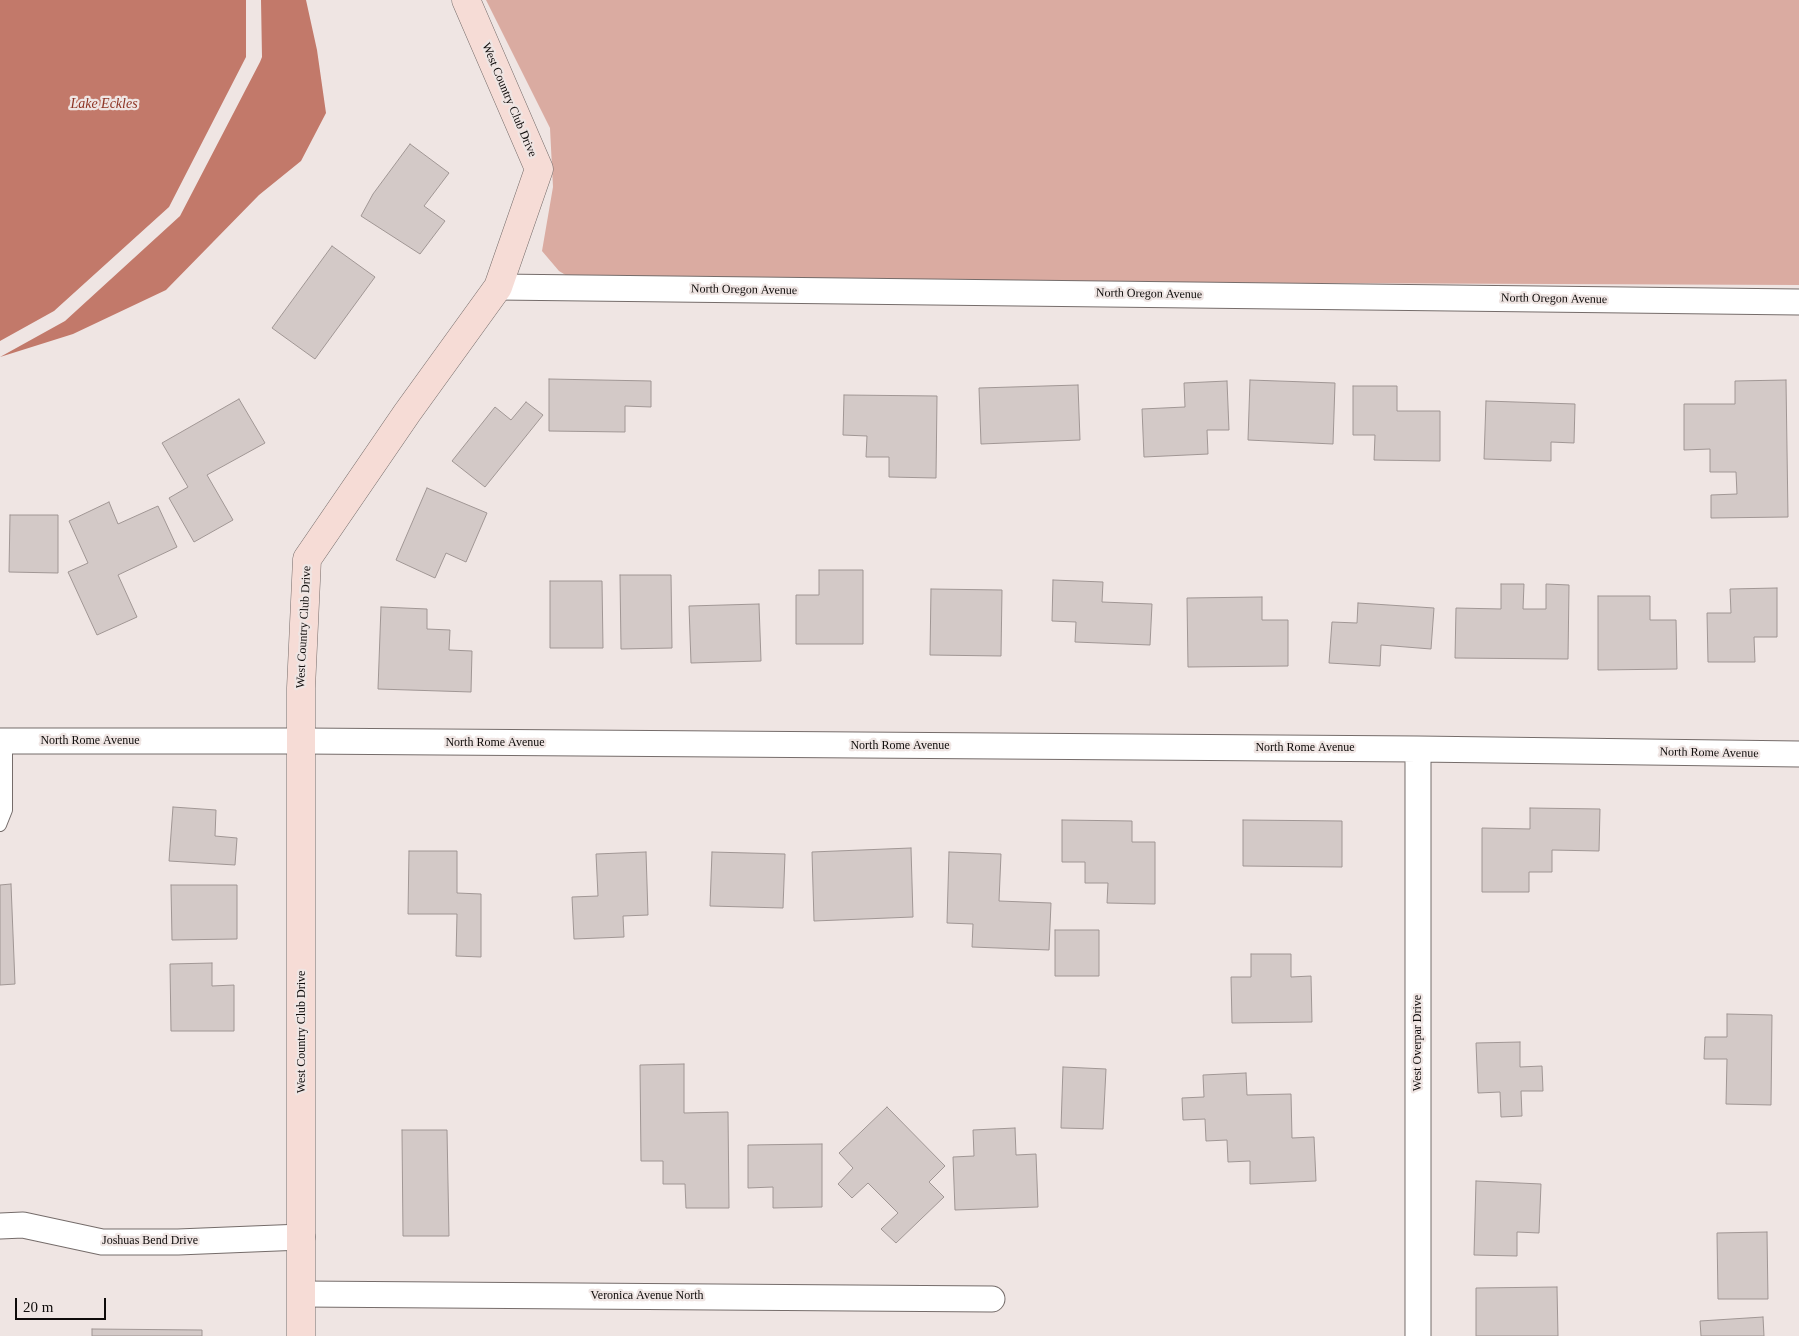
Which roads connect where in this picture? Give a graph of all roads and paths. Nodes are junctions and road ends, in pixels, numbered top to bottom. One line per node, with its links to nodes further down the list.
1 (466, 0): 2 (street, West Country Club Drive)
2 (498, 287): 3 (street, North Oregon Avenue); 5 (street, West Country Club Drive)
3 (1799, 302)
4 (3, 741): 5 (street, North Rome Avenue); 8 (lane)
5 (302, 741): 6 (street, North Rome Avenue); 10 (street, West Country Club Drive)
6 (1418, 749): 7 (street, North Rome Avenue); 14 (street, West Overpar Drive)
7 (1799, 754)
8 (0, 825)
9 (0, 1226): 10 (street, Joshuas Bend Drive)
10 (302, 1237): 11 (street, West Country Club Drive)
11 (302, 1294): 12 (street, Veronica Avenue North); 13 (street, West Country Club Drive)
12 (992, 1299)
13 (301, 1336)
14 (1418, 1336)

